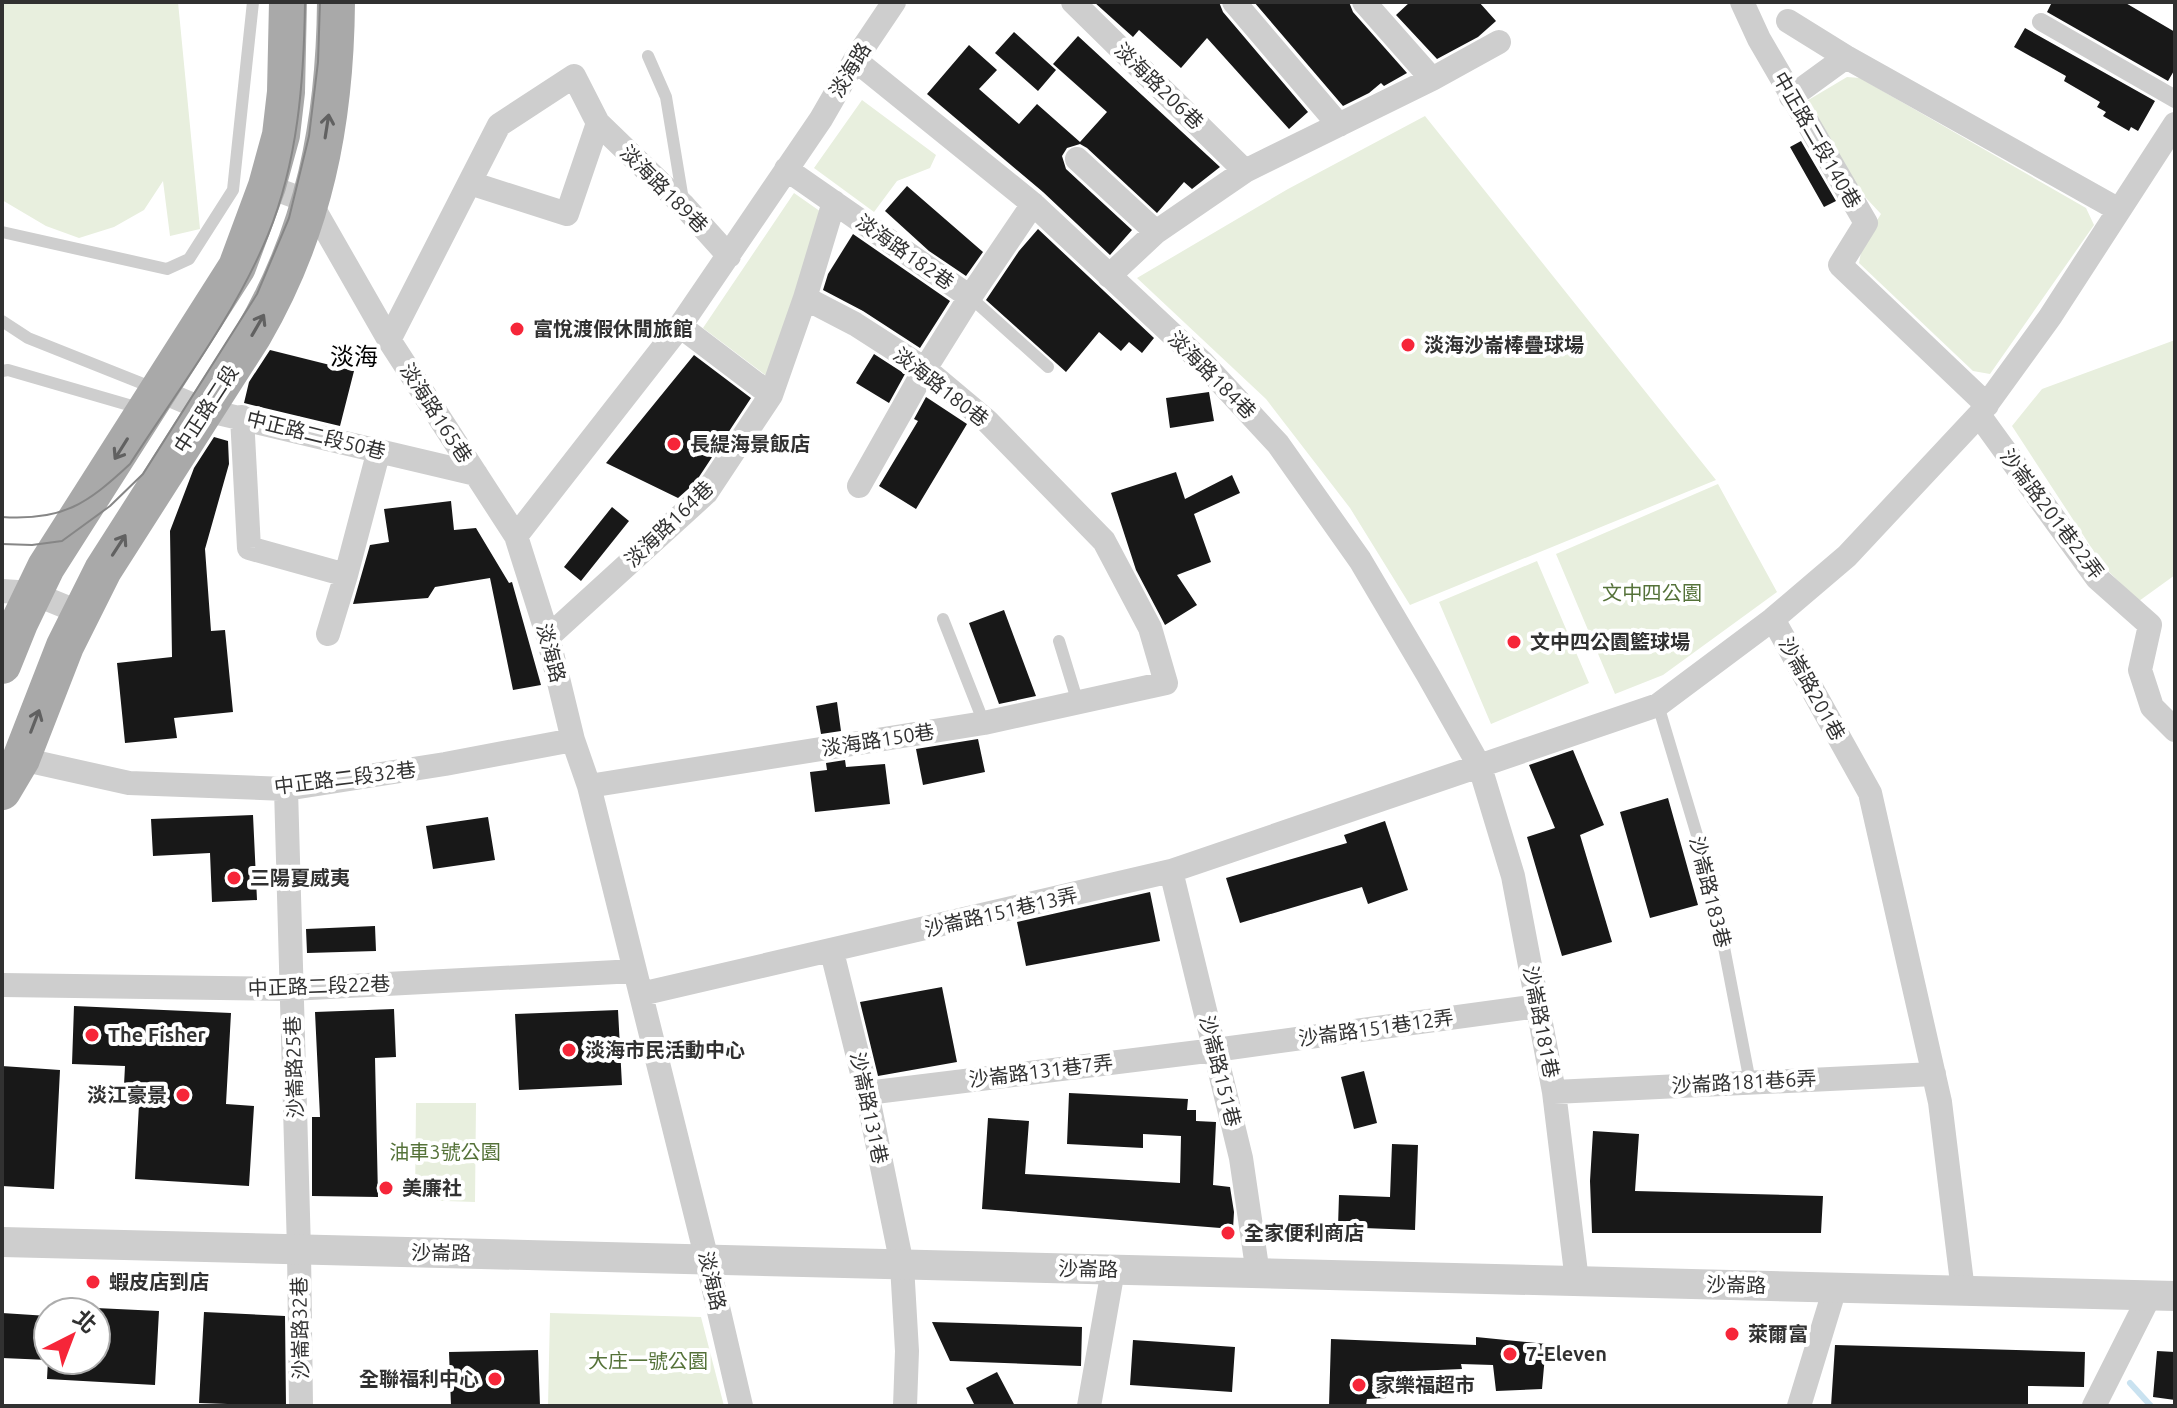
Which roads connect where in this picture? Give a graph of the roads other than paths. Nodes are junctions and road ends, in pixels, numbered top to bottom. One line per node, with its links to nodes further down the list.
1 (253, 2): 31 (lane)
2 (288, 2): 25 (main road)
3 (336, 2): 26 (main road, 中正路二段, one-way to 3)
4 (894, 2): 14 (street, 淡海路)
5 (1073, 2): 23 (street, 淡海路206巷)
6 (1234, 2): 20 (street)
7 (1364, 2): 15 (street)
8 (1742, 2): 16 (street, 中正路二段140巷)
9 (1788, 21): 13 (street)
10 (2041, 22): 17 (street)
11 (1499, 42): 15 (street)
12 (648, 56): 29 (lane)
13 (1846, 57): 16 (street); 30 (street)
14 (855, 60): 22 (street, 淡海路); 28 (street, 淡海路184巷)
15 (1432, 79): 20 (street)
16 (1791, 97): 46 (street, 中正路二段140巷)
17 (2175, 99)
18 (598, 123): 24 (street, 淡海路189巷); 24 (street, 淡海路189巷); 29 (street, 淡海路189巷)
19 (2175, 124): 30 (street, 沙崙路201巷)
20 (1339, 125): 23 (street)
21 (1077, 159): 32 (street)
22 (786, 169): 27 (street, 淡海路182巷); 33 (street, 淡海路)
23 (1245, 171): 32 (street)
24 (470, 183): 39 (street, 淡海路189巷)
25 (267, 186): 26 (street); 44 (main road)
26 (310, 202): 39 (street, 淡海路165巷); 45 (main road, 中正路二段, one-way to 26)
27 (834, 202): 35 (street, 淡海路182巷); 36 (street)
28 (1033, 204): 34 (street, 淡海路184巷); 35 (street, 淡海路182巷)
29 (684, 206): 33 (street, 淡海路189巷)
30 (2119, 210): 46 (street, 沙崙路201巷)
31 (2, 232)
32 (1156, 232): 34 (street)
33 (729, 256): 38 (street, 淡海路)
34 (1109, 276): 67 (street, 淡海路184巷)
35 (970, 297): 40 (lane); 41 (street)
36 (805, 298): 41 (street, 淡海路180巷); 43 (street)
37 (2, 321): 44 (lane)
38 (680, 326): 43 (street); 51 (street, 淡海路)
39 (389, 340): 49 (street, 淡海路165巷)
40 (1048, 367)
41 (925, 369): 50 (street); 61 (street, 淡海路180巷)
42 (2, 371): 44 (lane)
43 (771, 395): 58 (street, 淡海路164巷)
44 (152, 400): 45 (street, 中正路二段50巷); 53 (main road, one-way to 53)
45 (205, 410): 47 (street, 中正路二段50巷); 54 (main road, 中正路二段, one-way to 45)
46 (1983, 410): 56 (street, 沙崙路201巷); 65 (street, 沙崙路201巷22弄)
47 (242, 417): 48 (street, 中正路二段50巷); 52 (street)
48 (379, 450): 49 (street, 中正路二段50巷); 52 (street)
49 (476, 474): 51 (street, 淡海路165巷)
50 (859, 486)
51 (516, 536): 58 (street, 淡海路)
52 (346, 575): 57 (street)
53 (17, 592): 54 (street); 60 (main road)
54 (81, 613): 68 (main road, 中正路二段, one-way to 54)
55 (943, 619): 64 (lane)
56 (1773, 619): 63 (street); 78 (street, 沙崙路201巷)
57 (328, 634)
58 (548, 637): 66 (street, 淡海路)
59 (1059, 641): 62 (lane)
60 (2, 665)
61 (1166, 683): 62 (street, 淡海路150巷)
62 (1078, 703): 64 (street, 淡海路150巷)
63 (1658, 705): 67 (street); 79 (lane, 沙崙路183巷)
64 (984, 723): 69 (street, 淡海路150巷)
65 (2175, 730)
66 (573, 740): 69 (street, 淡海路); 70 (street, 中正路二段32巷)
67 (1480, 767): 71 (street); 76 (street, 沙崙路181巷)
68 (11, 775): 70 (street, 中正路二段32巷)
69 (589, 786): 73 (street, 淡海路)
70 (286, 789): 75 (street, 沙崙路25巷)
71 (1171, 871): 72 (street, 沙崙路151巷13弄); 77 (street, 沙崙路151巷)
72 (832, 952): 73 (street, 沙崙路151巷13弄); 81 (street, 沙崙路131巷)
73 (638, 983): 75 (street, 中正路二段22巷); 84 (street, 淡海路)
74 (2, 985): 75 (street, 中正路二段22巷)
75 (291, 989): 83 (street, 沙崙路25巷)
76 (1538, 1006): 77 (street, 沙崙路151巷12弄); 80 (street, 沙崙路181巷)
77 (1215, 1050): 81 (street, 沙崙路131巷7弄); 87 (street, 沙崙路151巷)
78 (1934, 1074): 79 (street, 沙崙路181巷6弄); 90 (street, 沙崙路201巷)
79 (1750, 1082): 80 (street, 沙崙路181巷6弄)
80 (1554, 1092): 88 (street, 沙崙路181巷)
81 (867, 1093): 85 (street, 沙崙路131巷)
82 (2, 1242): 83 (street, 沙崙路)
83 (299, 1250): 84 (street, 沙崙路); 92 (street, 沙崙路32巷)
84 (707, 1260): 85 (street, 沙崙路); 93 (street, 淡海路)
85 (902, 1265): 86 (street, 沙崙路); 94 (street, 沙崙路131巷)
86 (1113, 1270): 87 (street, 沙崙路); 95 (street)
87 (1258, 1274): 88 (street, 沙崙路)
88 (1577, 1281): 89 (street, 沙崙路)
89 (1835, 1288): 90 (street, 沙崙路); 96 (street)
90 (1963, 1291): 91 (street, 沙崙路)
91 (2162, 1296): 97 (street)
92 (301, 1406)
93 (741, 1406)
94 (905, 1406)
95 (1089, 1406)
96 (1799, 1406)
97 (2094, 1406)

